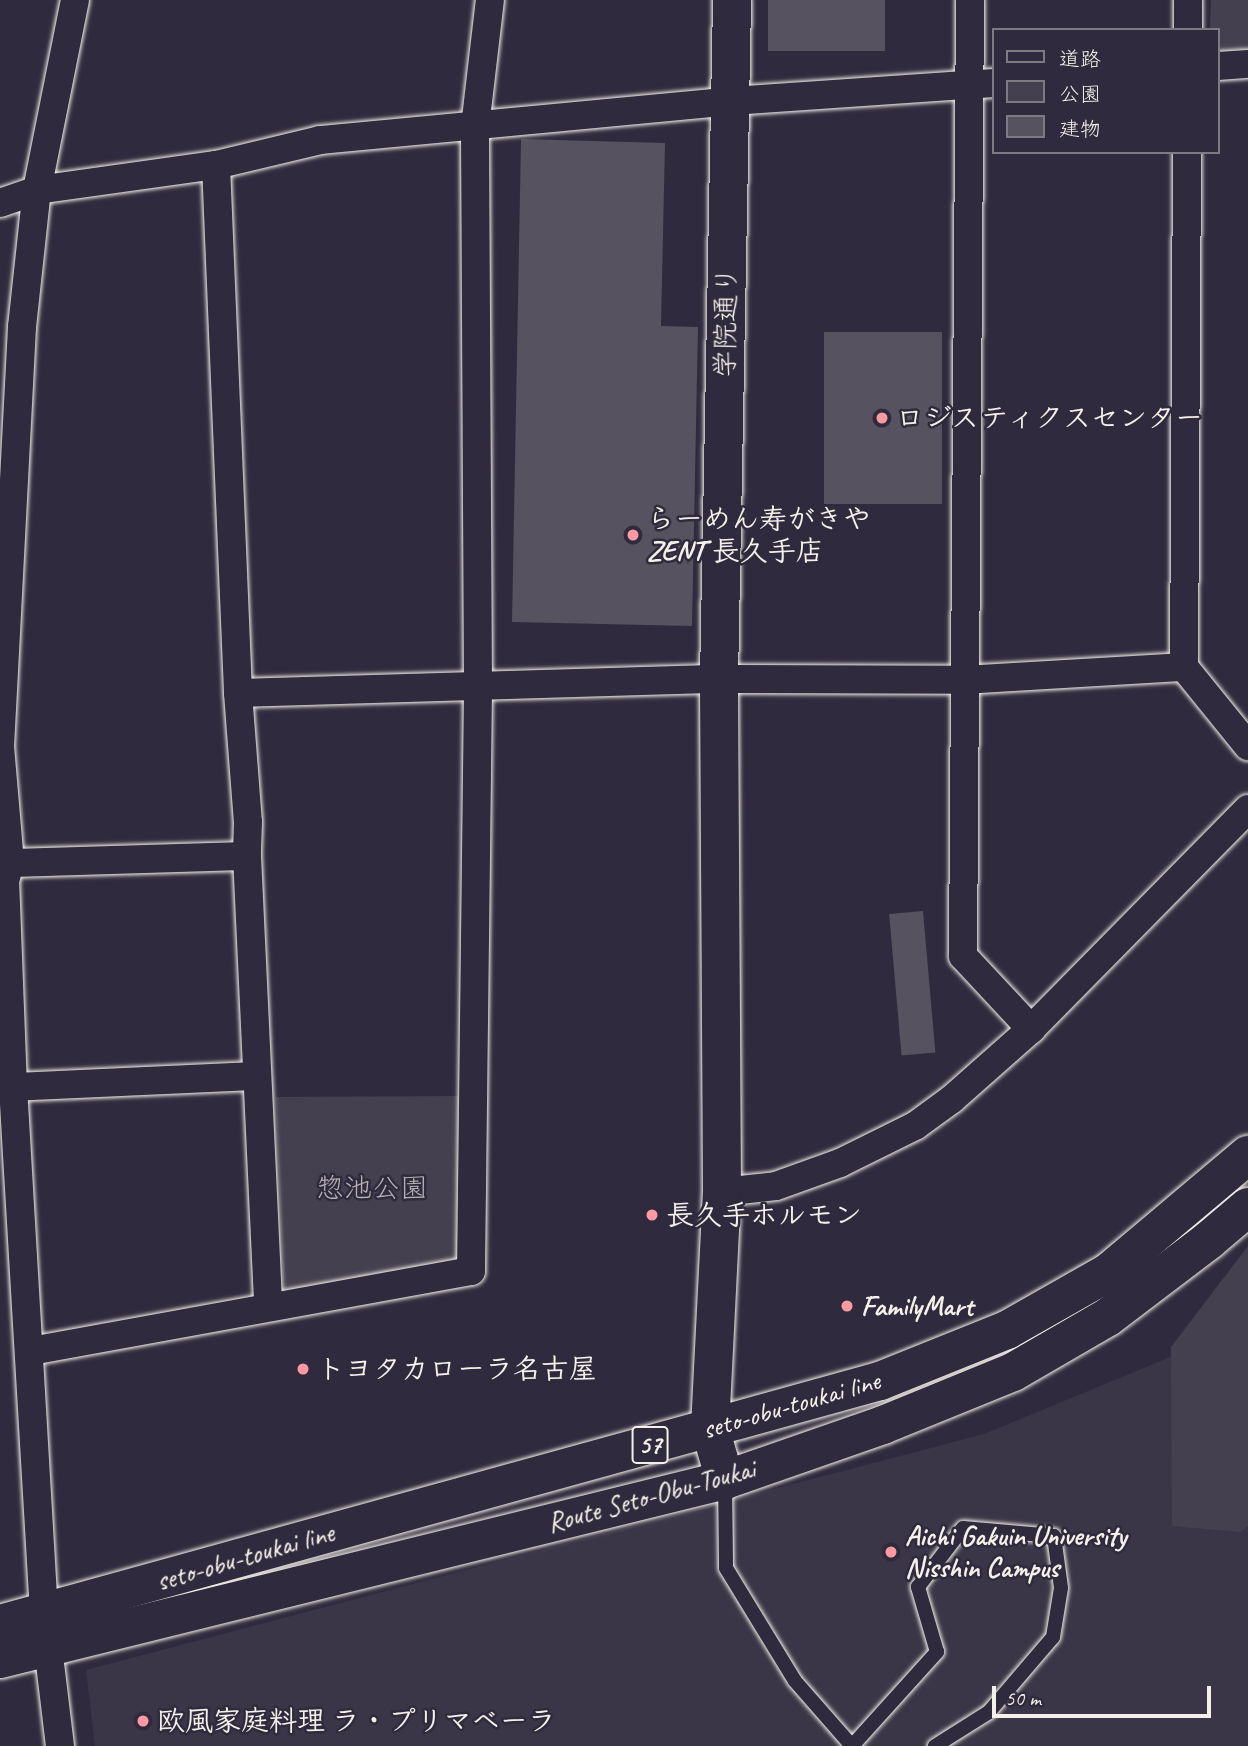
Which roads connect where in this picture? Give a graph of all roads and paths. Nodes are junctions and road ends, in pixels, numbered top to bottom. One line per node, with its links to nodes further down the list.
1 (75, 0): 14 (street)
2 (489, 0): 11 (street)
3 (732, 0): 10 (main road, 学院通り)
4 (970, 0): 9 (street)
5 (1188, 0): 6 (street)
6 (1188, 28)
7 (1248, 64): 8 (street)
8 (1220, 66)
9 (982, 84): 10 (street); 18 (street)
10 (731, 101): 11 (street); 16 (main road, 学院通り)
11 (475, 127): 13 (street); 19 (street)
12 (1186, 154): 17 (street)
13 (216, 165): 14 (street); 20 (street)
14 (37, 190): 15 (street); 24 (street)
15 (0, 203)
16 (719, 662): 18 (street); 19 (street); 29 (main road, 学院通り)
17 (1184, 667): 18 (street); 21 (street)
18 (964, 680): 25 (street)
19 (478, 687): 20 (street); 31 (street)
20 (238, 693): 23 (street)
21 (1248, 746)
22 (1248, 809): 25 (street)
23 (247, 856): 24 (street); 26 (street)
24 (10, 863): 27 (street)
25 (1031, 1029): 29 (street)
26 (257, 1076): 27 (street); 31 (street)
27 (13, 1087): 32 (street)
28 (1248, 1155): 33 (main road, seto-obu-toukai line / 57)
29 (722, 1192): 33 (main road, 学院通り)
30 (1248, 1206): 34 (main road, Route Seto-Obu-Toukai / 57)
31 (268, 1307): 32 (street)
32 (31, 1351): 36 (street)
33 (710, 1428): 34 (main road, 学院通り); 36 (main road, seto-obu-toukai line / 57)
34 (725, 1480): 36 (main road, Route Seto-Obu-Toukai / 57); 39 (lane)
35 (0, 1624): 36 (main road, seto-obu-toukai line / 57)
36 (46, 1630): 37 (main road, Route Seto-Obu-Toukai / 57); 38 (street)
37 (0, 1659)
38 (60, 1746)
39 (852, 1746): 40 (lane)
40 (935, 1746)

